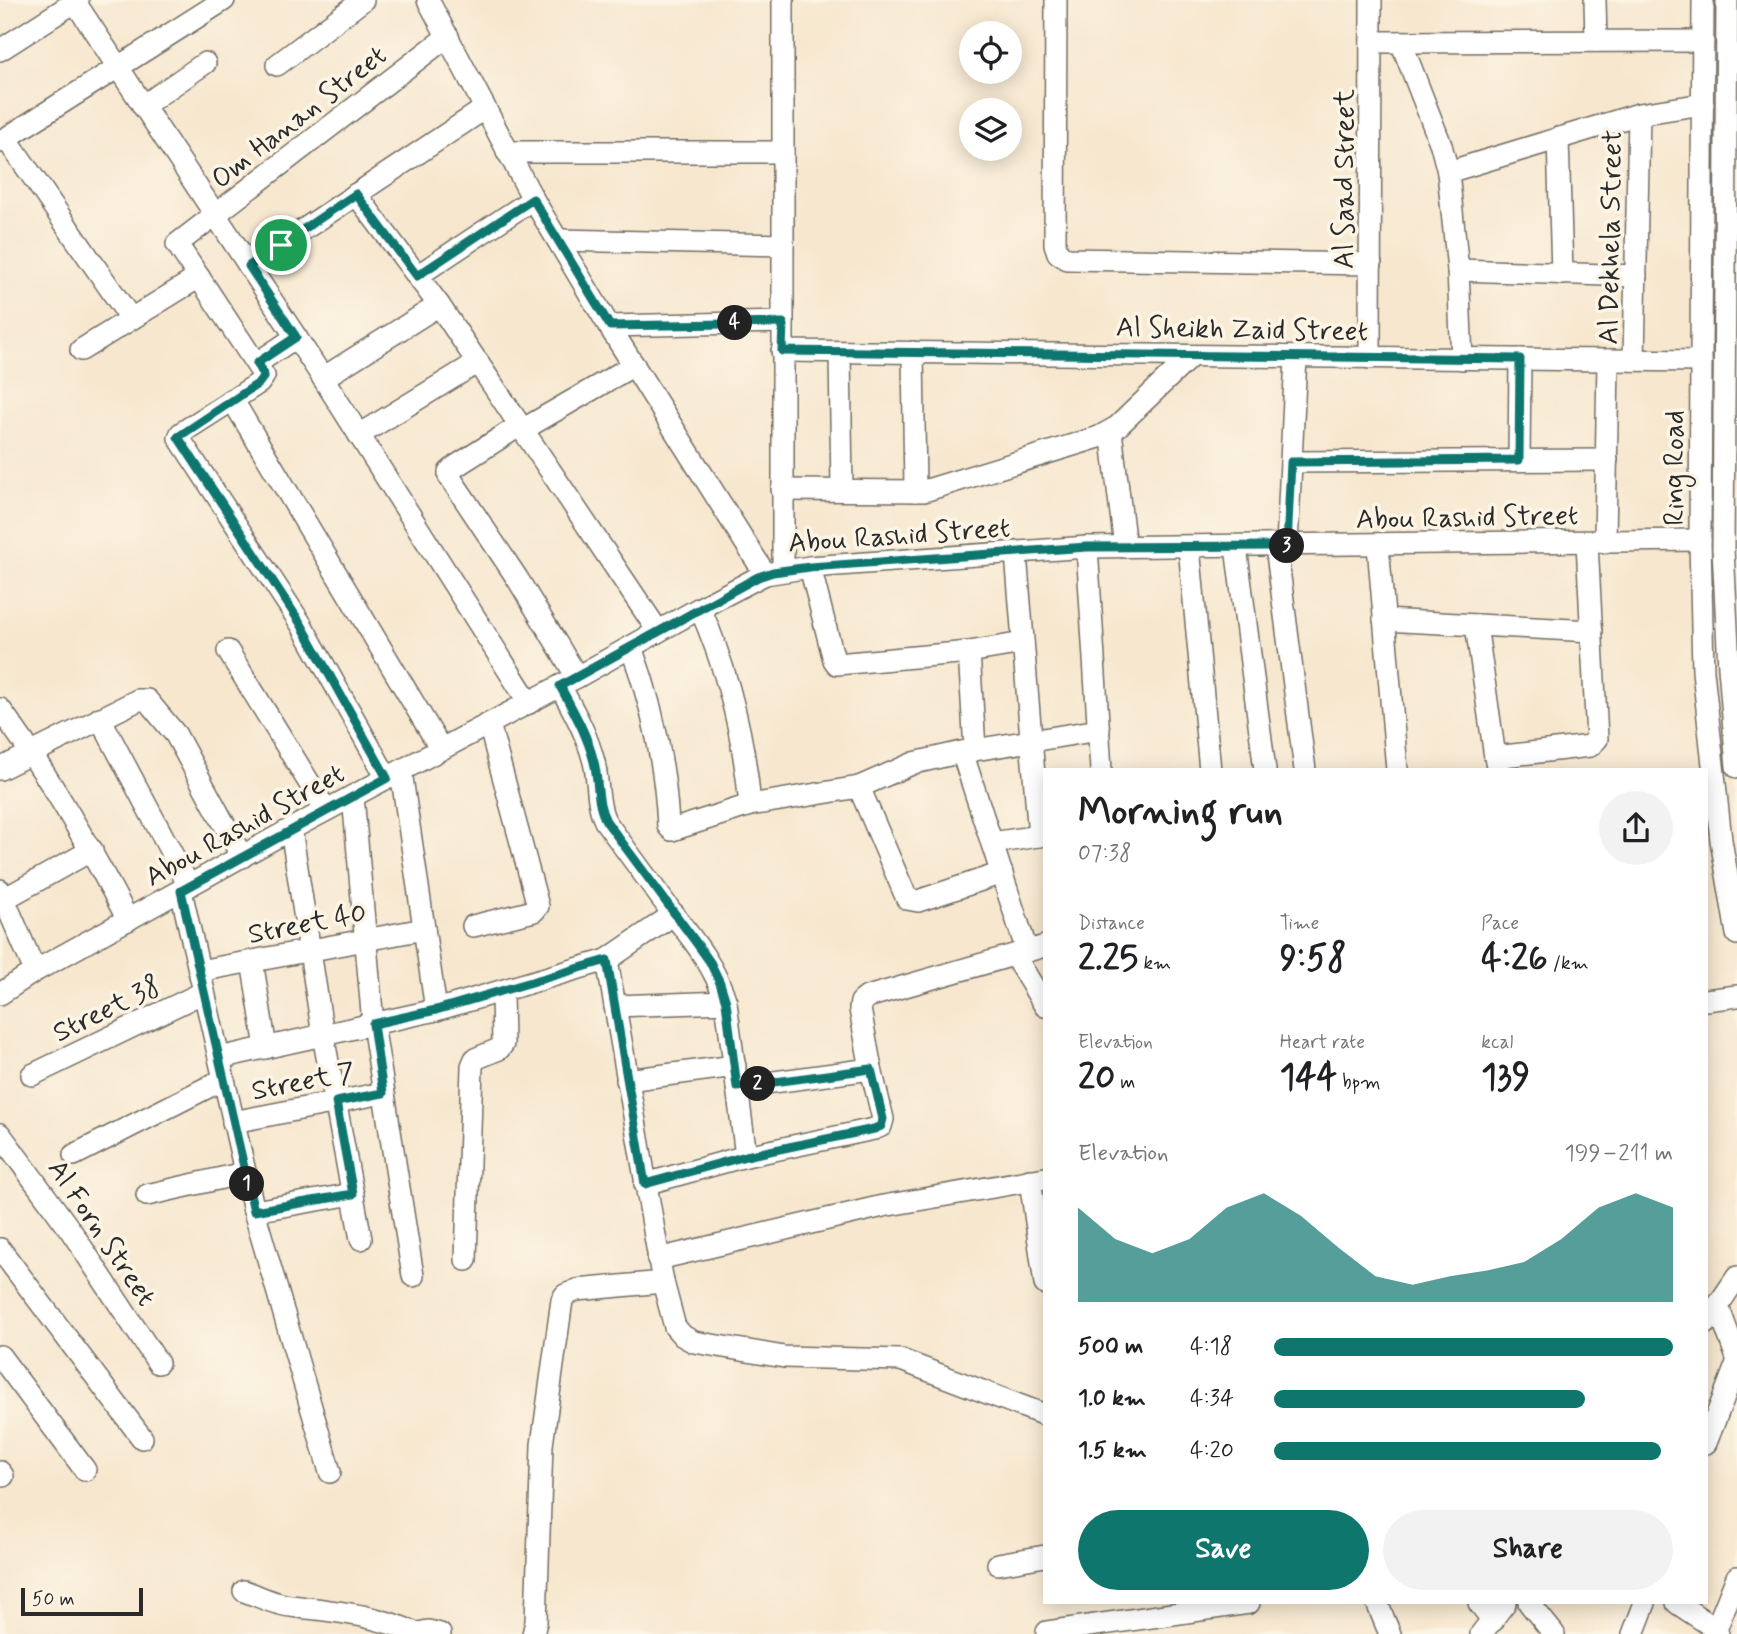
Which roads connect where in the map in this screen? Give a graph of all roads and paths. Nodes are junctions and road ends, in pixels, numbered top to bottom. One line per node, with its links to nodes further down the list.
1 (224, 0): 19 (street)
2 (363, 0): 18 (street)
3 (428, 0): 11 (street)
4 (783, 0): 28 (street)
5 (1056, 0): 35 (street)
6 (1371, 0): 14 (street, Al Saad Street)
7 (1595, 0): 12 (street)
8 (1703, 0): 13 (street, Ring Road)
9 (1727, 0): 20 (street, Ring Road)
10 (76, 1): 16 (street); 19 (street)
11 (448, 36): 23 (street); 32 (street, Om Hanan Street)
12 (1596, 41): 13 (street); 15 (street)
13 (1703, 41): 21 (street, Ring Road)
14 (1371, 42): 15 (street); 35 (street, Al Saad Street)
15 (1401, 42): 29 (street)
16 (0, 50)
17 (205, 63): 22 (street)
18 (277, 65)
19 (118, 67): 22 (street); 26 (street)
20 (1732, 77): 59 (street, Ring Road)
21 (1703, 104): 24 (street); 58 (street, Ring Road)
22 (143, 106): 32 (street)
23 (484, 110): 27 (street); 30 (street)
24 (1639, 114): 25 (street); 40 (street, Al Dekhela Street)
25 (1558, 138): 29 (street); 38 (street)
26 (3, 140): 43 (street)
27 (507, 152): 28 (street); 31 (street)
28 (783, 152): 34 (street)
29 (1448, 172): 37 (street)
30 (356, 194): 36 (street); 39 (street)
31 (533, 199): 33 (street); 39 (street)
32 (216, 215): 36 (street); 41 (street, Om Hanan Street)
33 (558, 240): 34 (street); 45 (street)
34 (783, 245): 44 (street)
35 (1371, 264): 53 (street, Al Saad Street)
36 (249, 266): 46 (street)
37 (1458, 271): 38 (street); 54 (street)
38 (1562, 274): 40 (street)
39 (417, 276): 42 (street)
40 (1636, 276): 57 (street, Al Dekhela Street)
41 (199, 277): 43 (street); 61 (street)
42 (439, 305): 60 (street); 63 (street)
43 (131, 319): 47 (street)
44 (783, 323): 45 (street); 48 (street)
45 (610, 326): 62 (street)
46 (296, 337): 61 (street); 63 (street)
47 (81, 350)
48 (782, 351): 49 (street, Al Sheikh Zaid Street); 72 (street)
49 (840, 352): 50 (street, Al Sheikh Zaid Street); 73 (street)
50 (913, 352): 51 (street, Al Sheikh Zaid Street); 75 (street)
51 (1191, 356): 52 (street, Al Sheikh Zaid Street); 67 (street)
52 (1296, 357): 53 (street, Al Sheikh Zaid Street); 71 (street)
53 (1370, 358): 54 (street, Al Sheikh Zaid Street)
54 (1462, 359): 55 (street, Al Sheikh Zaid Street)
55 (1520, 359): 56 (street, Al Sheikh Zaid Street); 69 (street)
56 (1608, 360): 57 (street, Al Sheikh Zaid Street); 70 (street)
57 (1634, 360): 58 (street, Al Sheikh Zaid Street)
58 (1701, 361): 76 (street, Ring Road)
59 (1731, 361): 64 (street, Ring Road)
60 (478, 362): 66 (street); 68 (street)
61 (257, 363): 65 (street)
62 (634, 365): 66 (street); 87 (street)
63 (323, 377): 68 (street)
64 (1730, 394): 74 (street, Ring Road)
65 (232, 399): 104 (street); 115 (street)
66 (521, 428): 91 (street); 97 (street)
67 (1111, 431): 75 (street); 81 (street)
68 (359, 435): 98 (street)
69 (1519, 460): 70 (street); 71 (street)
70 (1606, 460): 77 (street)
71 (1291, 462): 79 (street)
72 (782, 490): 73 (street); 87 (street)
73 (842, 490): 75 (street)
74 (1730, 490): 84 (street, Ring Road)
75 (915, 491)
76 (1700, 540): 77 (street, Abou Rashid Street); 122 (street, Ring Road)
77 (1596, 542): 78 (street, Abou Rashid Street); 92 (street)
78 (1378, 545): 79 (street, Abou Rashid Street); 89 (street)
79 (1282, 546): 83 (street, Abou Rashid Street); 112 (street)
80 (1087, 547): 81 (street, Abou Rashid Street); 85 (street, Abou Rashid Street); 102 (street)
81 (1125, 547): 82 (street, Abou Rashid Street)
82 (1189, 547): 83 (street, Abou Rashid Street); 110 (street)
83 (1236, 547): 111 (street)
84 (1730, 549): 108 (street, Ring Road)
85 (1016, 554): 86 (street, Abou Rashid Street); 93 (street)
86 (810, 567): 87 (street, Abou Rashid Street); 96 (street)
87 (774, 572): 88 (street, Abou Rashid Street)
88 (700, 608): 91 (street, Abou Rashid Street); 118 (street)
89 (1384, 620): 90 (street); 113 (street)
90 (1476, 625): 92 (street); 107 (street)
91 (658, 631): 94 (street, Abou Rashid Street)
92 (1592, 631): 107 (street)
93 (1023, 643): 96 (street); 103 (street)
94 (631, 647): 97 (street, Abou Rashid Street); 118 (street)
95 (228, 651): 119 (street)
96 (969, 652): 106 (street)
97 (569, 681): 98 (street, Abou Rashid Street); 129 (street)
98 (529, 703): 101 (street, Abou Rashid Street)
99 (0, 709): 105 (street)
100 (100, 718): 105 (street); 125 (street); 127 (street)
101 (489, 724): 104 (street, Abou Rashid Street); 131 (street)
102 (1099, 730): 103 (street); 109 (street)
103 (1031, 739): 106 (street); 121 (street)
104 (441, 749): 115 (street, Abou Rashid Street)
105 (32, 751): 114 (street); 124 (street)
106 (969, 751): 116 (street); 123 (street)
107 (1497, 764)
108 (1737, 767)
109 (1101, 768)
110 (1210, 768)
111 (1265, 768)
112 (1305, 768)
113 (1397, 768)
114 (0, 769)
115 (394, 774): 117 (street, Abou Rashid Street); 132 (street)
116 (859, 787): 118 (street); 126 (street)
117 (353, 796): 119 (street, Abou Rashid Street); 134 (street)
118 (750, 805)
119 (326, 810): 120 (street, Abou Rashid Street)
120 (291, 829): 125 (street, Abou Rashid Street); 135 (street)
121 (1042, 835): 123 (street)
122 (1721, 839): 133 (street, Ring Road)
123 (992, 843): 126 (street)
124 (92, 850): 128 (street); 130 (street)
125 (242, 857): 127 (street, Abou Rashid Street)
126 (1002, 873): 136 (street)
127 (185, 889): 130 (street, Abou Rashid Street); 140 (street)
128 (2, 894): 139 (street)
129 (674, 914): 137 (street); 146 (street)
130 (128, 920): 139 (street, Abou Rashid Street)
131 (473, 926)
132 (424, 929): 134 (street, Street 40); 148 (street)
133 (1737, 934)
134 (365, 940): 135 (street, Street 40); 149 (street)
135 (310, 950): 138 (street, Street 40); 150 (street)
136 (1029, 951): 144 (street); 153 (street)
137 (607, 960): 141 (street); 147 (street)
138 (252, 961): 140 (street, Street 40); 151 (street)
139 (35, 971): 142 (street, Abou Rashid Street)
140 (202, 981): 152 (street); 154 (street, Street 38)
141 (502, 992): 148 (street); 173 (street)
142 (0, 993)
143 (1737, 996): 145 (street)
144 (1043, 999)
145 (1708, 1000)
146 (726, 1002): 147 (street); 155 (street)
147 (615, 1006): 156 (street)
148 (436, 1010): 149 (street)
149 (373, 1024): 150 (street); 157 (street)
150 (323, 1035): 151 (street); 158 (street)
151 (266, 1048): 152 (street)
152 (221, 1069): 159 (street); 161 (street)
153 (871, 1069): 155 (street); 162 (street)
154 (32, 1075)
155 (736, 1077): 156 (street); 162 (street)
156 (628, 1080): 165 (street)
157 (383, 1093): 158 (street, Street 7); 174 (street)
158 (336, 1102): 159 (street, Street 7); 166 (street)
159 (233, 1122): 163 (street)
160 (0, 1134): 180 (street, Al Forn Street)
161 (74, 1155)
162 (746, 1156): 165 (street)
163 (244, 1173): 167 (street); 168 (street)
164 (1037, 1179): 171 (street); 172 (street)
165 (645, 1184): 172 (street)
166 (353, 1194): 168 (street); 169 (street)
167 (148, 1195)
168 (254, 1211): 185 (street)
169 (361, 1239)
170 (0, 1249): 182 (street)
171 (1043, 1258)
172 (658, 1259): 176 (street)
173 (466, 1260)
174 (413, 1276)
175 (1737, 1277): 177 (street)
176 (663, 1282): 181 (street); 202 (street)
177 (1712, 1315): 179 (street)
178 (0, 1356): 184 (street)
179 (1737, 1360): 183 (street)
180 (158, 1363)
181 (1043, 1414)
182 (142, 1438)
183 (1708, 1438)
184 (85, 1470)
185 (330, 1472)
186 (1043, 1556): 187 (street)
187 (998, 1564)
188 (1737, 1577): 199 (street)
189 (244, 1591): 200 (street)
190 (1242, 1604): 198 (street)
191 (1377, 1604): 203 (street)
192 (1479, 1604): 197 (street)
193 (1504, 1604): 197 (street)
194 (1531, 1604): 204 (street)
195 (1645, 1604): 205 (street)
196 (1678, 1604): 199 (street)
197 (1487, 1627)
198 (1046, 1632)
199 (1716, 1632)
200 (414, 1634): 201 (street)
201 (440, 1634)
202 (533, 1634)
203 (1390, 1634)
204 (1554, 1634)
205 (1633, 1634)

